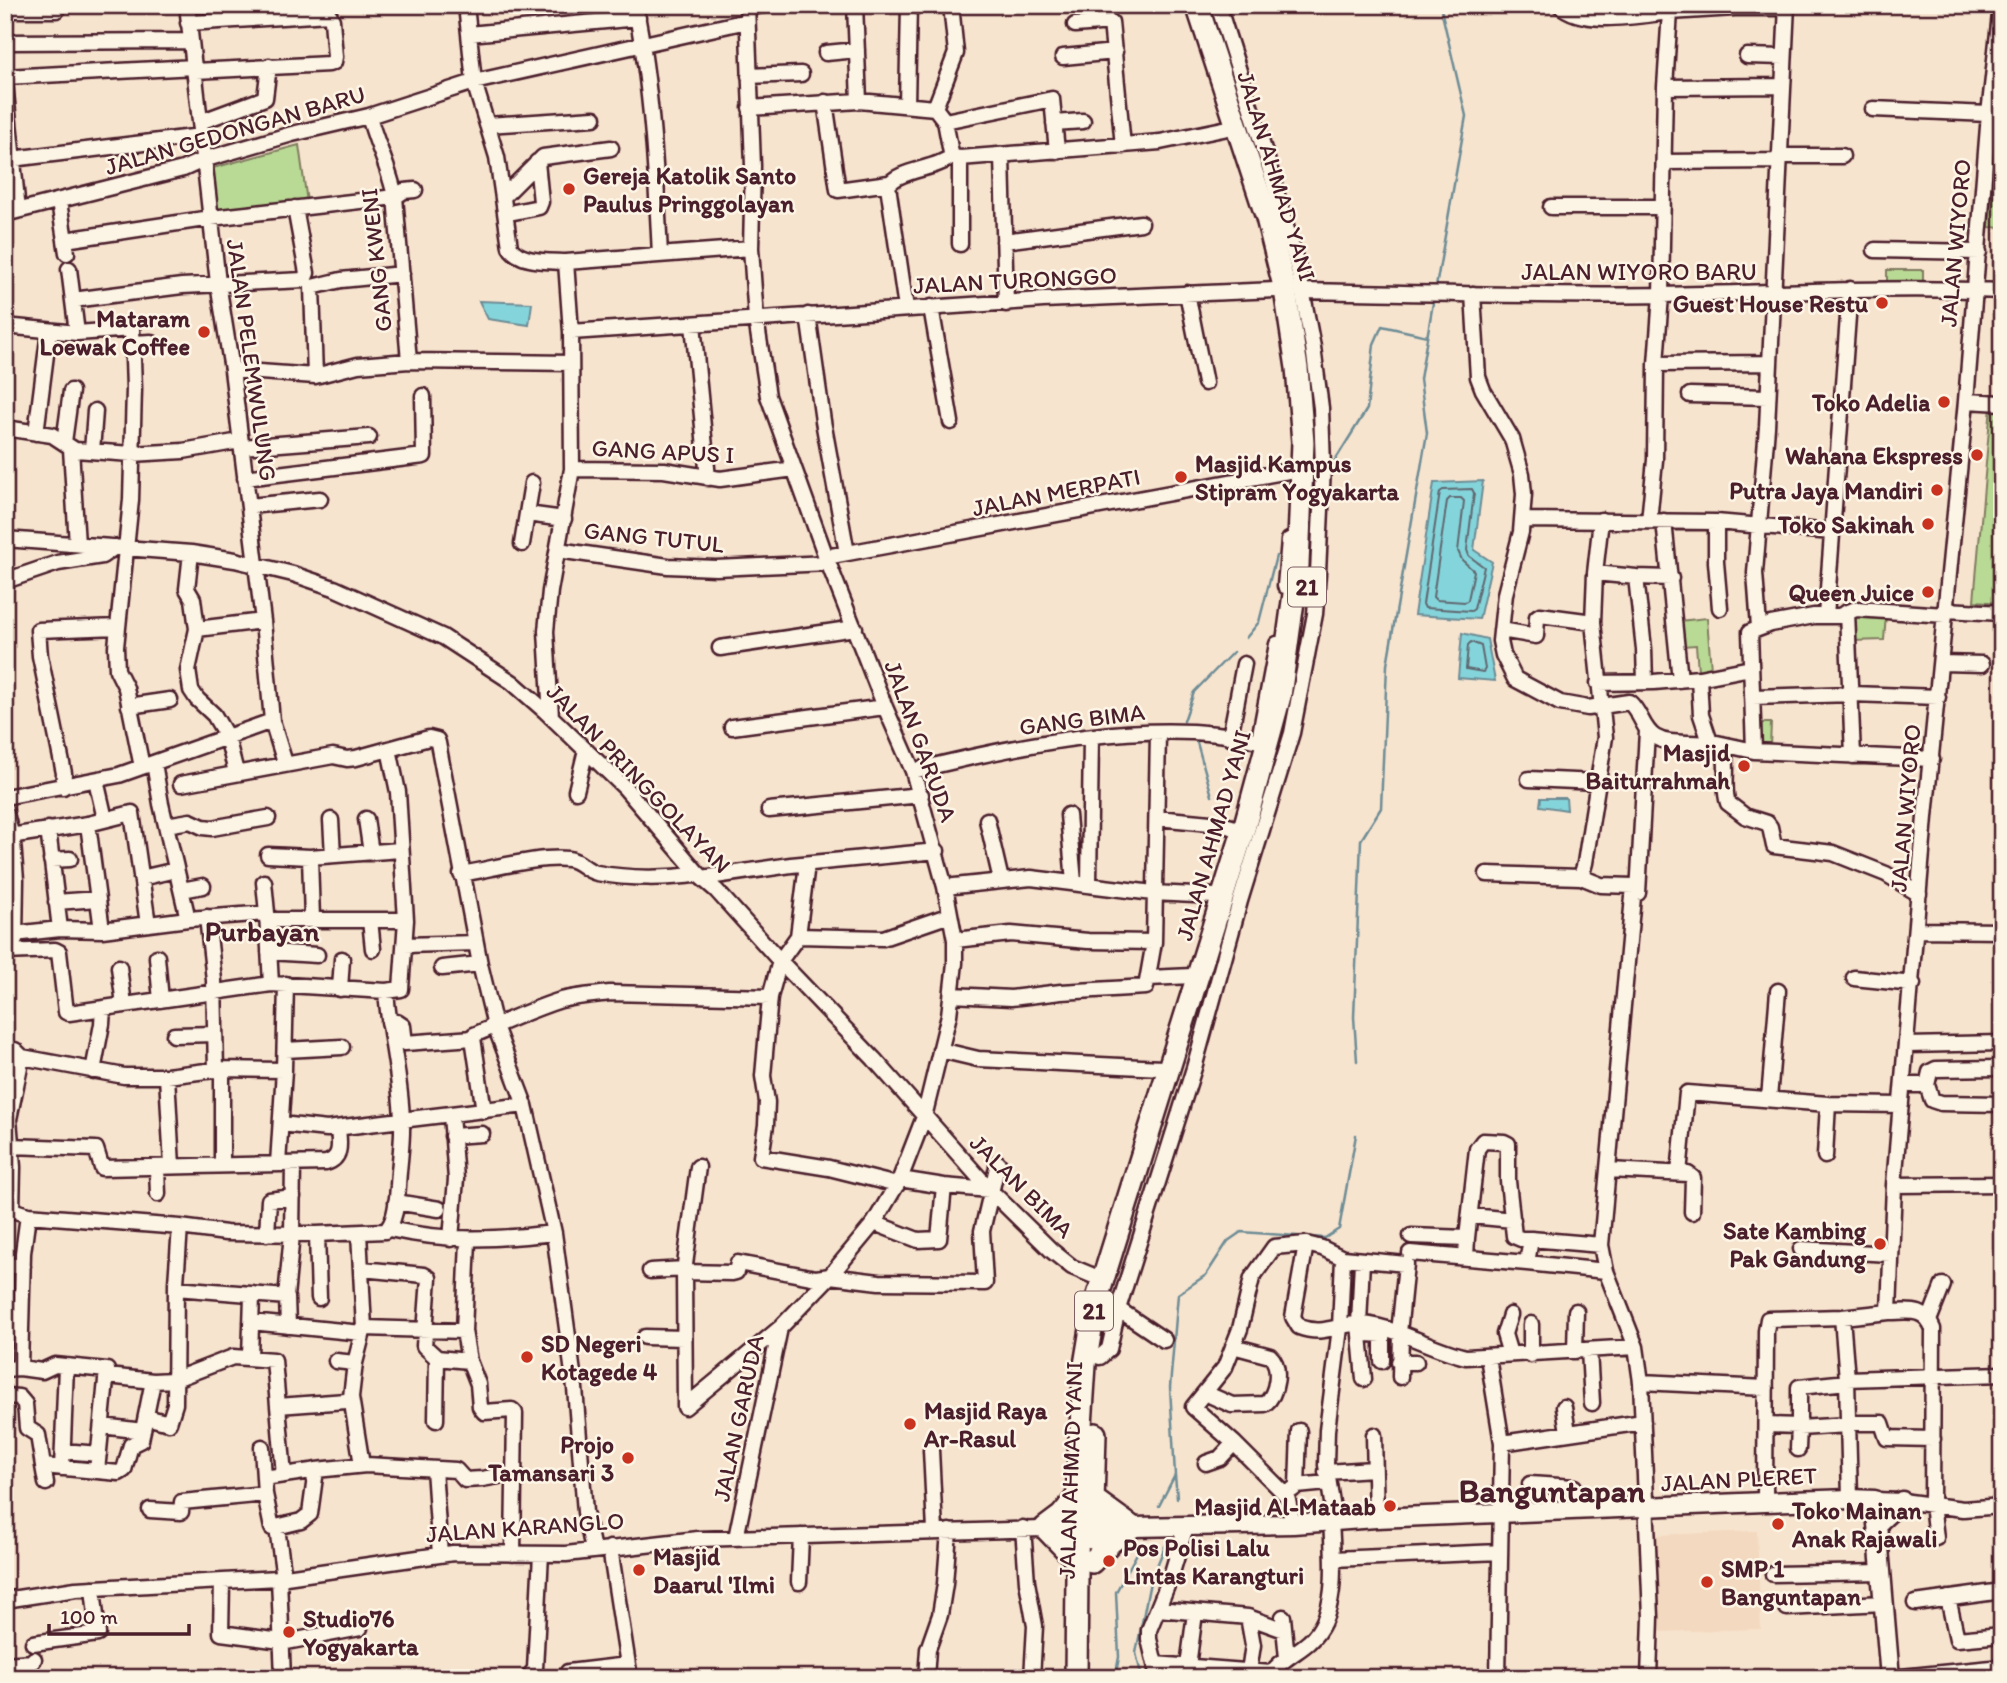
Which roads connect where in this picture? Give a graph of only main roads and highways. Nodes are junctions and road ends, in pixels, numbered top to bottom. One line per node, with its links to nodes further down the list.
1 (1197, 5): 3 (highway, JALAN AHMAD YANI / 21)
2 (1209, 5): 3 (highway, JALAN AHMAD YANI / 21)
3 (1145, 1159): 4 (highway, JALAN AHMAD YANI / 21); 4 (highway, JALAN AHMAD YANI / 21)
4 (1085, 1497): 7 (highway, JALAN AHMAD YANI / 21); 8 (highway); 9 (highway)
5 (1902, 1501): 6 (main road)
6 (1877, 1524): 8 (main road, JALAN PLERET); 11 (main road)
7 (1085, 1527): 8 (main road, JALAN PLERET); 9 (highway, JALAN AHMAD YANI / 21)
8 (1132, 1527): 9 (highway)
9 (1085, 1562): 10 (highway, JALAN AHMAD YANI / 21)
10 (1079, 1677)
11 (1890, 1678)

